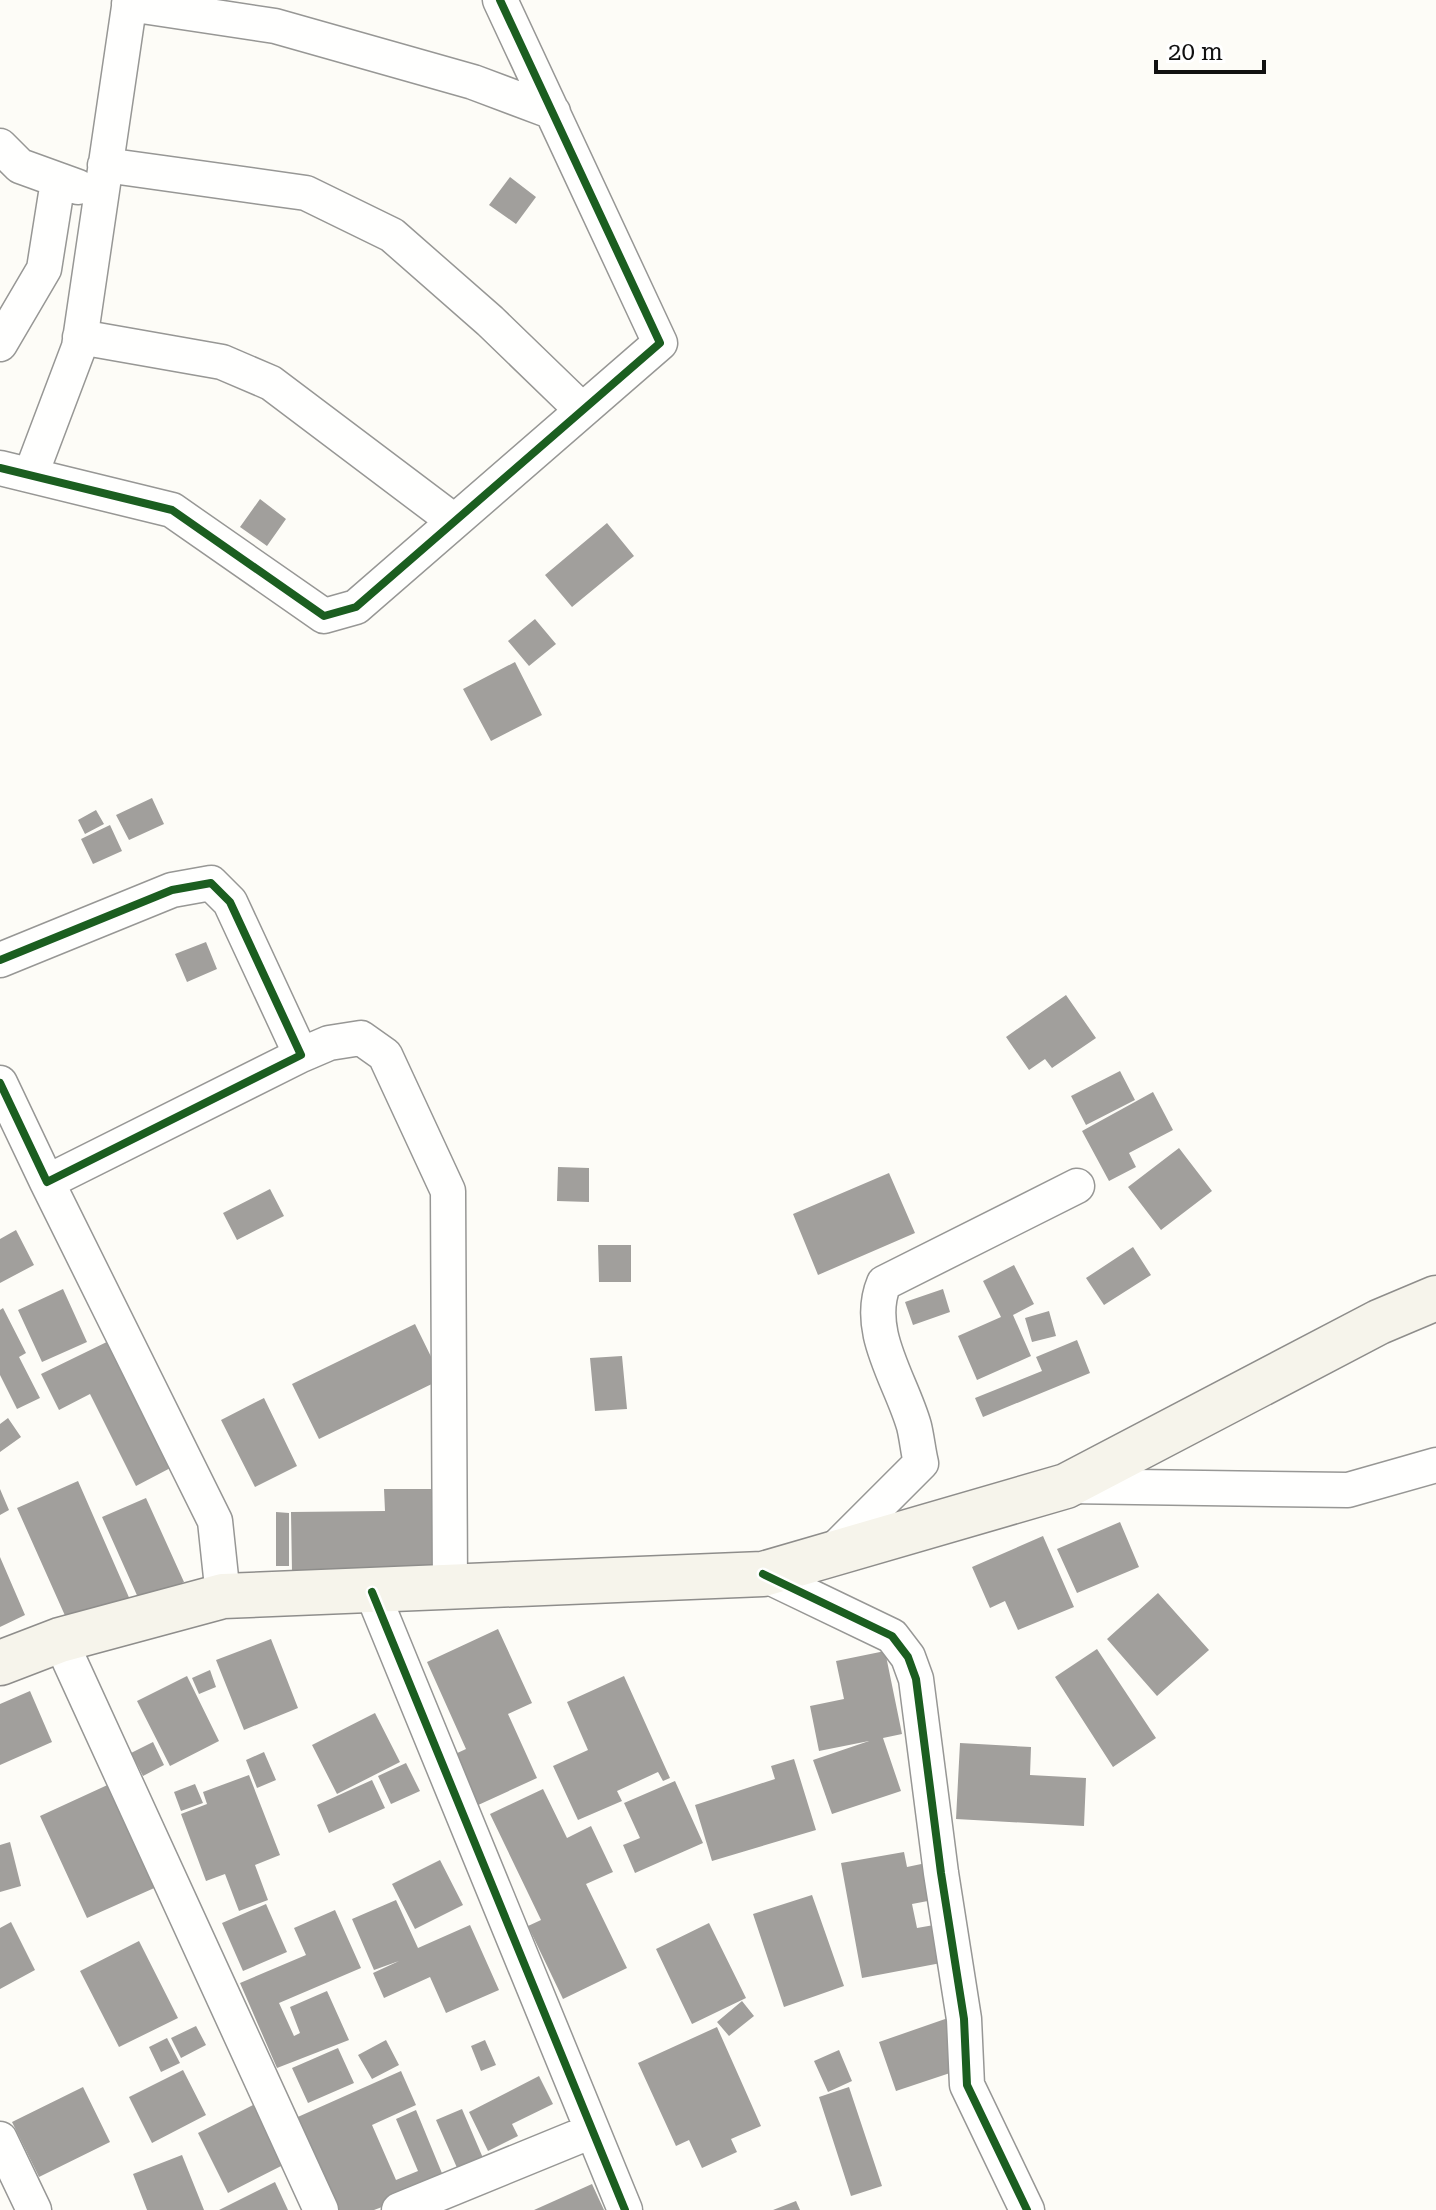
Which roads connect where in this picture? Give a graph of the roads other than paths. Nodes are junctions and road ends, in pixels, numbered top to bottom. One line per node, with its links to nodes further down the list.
1 (500, 0): 3 (street)
2 (130, 2): 3 (street); 5 (street)
3 (553, 112): 9 (street)
4 (0, 146): 6 (street)
5 (103, 179): 6 (street); 7 (street); 9 (street)
6 (58, 181): 8 (street)
7 (80, 337): 10 (street); 11 (street)
8 (0, 344)
9 (582, 410): 11 (street)
10 (15, 471): 11 (street)
11 (454, 521)
12 (0, 960): 13 (street)
13 (301, 1055): 15 (street); 22 (street)
14 (0, 1083): 15 (street)
15 (47, 1182): 24 (street)
16 (1077, 1186): 20 (street)
17 (1436, 1298): 19 (main road)
18 (1436, 1465): 19 (street)
19 (1066, 1486): 20 (main road)
20 (829, 1555): 21 (main road)
21 (763, 1574): 22 (main road); 33 (street)
22 (450, 1588): 23 (main road)
23 (372, 1592): 24 (main road); 27 (street)
24 (223, 1596): 25 (main road)
25 (60, 1640): 26 (main road); 30 (street)
26 (0, 1663)
27 (592, 2131): 31 (street); 32 (street)
28 (0, 2139): 29 (street)
29 (34, 2210)
30 (321, 2210)
31 (399, 2210)
32 (625, 2210)
33 (1027, 2210)

